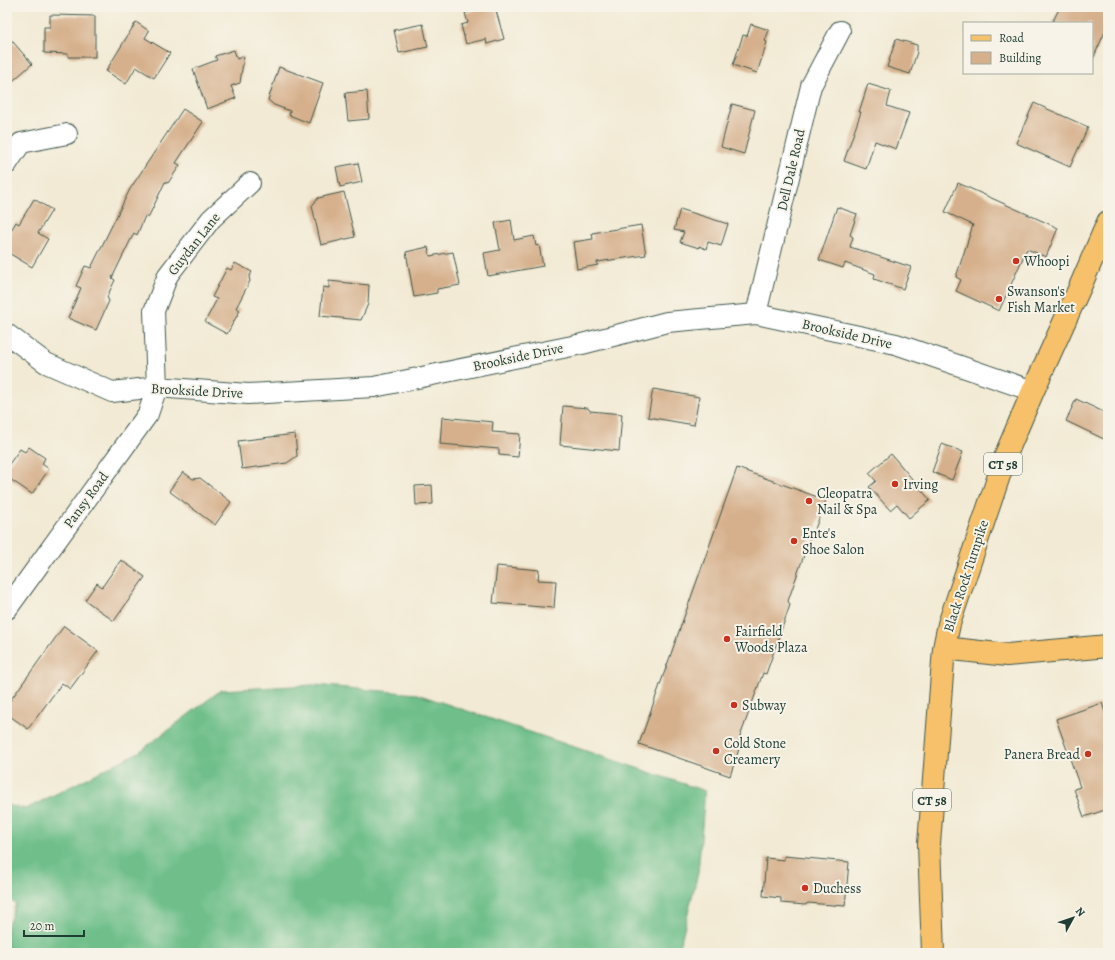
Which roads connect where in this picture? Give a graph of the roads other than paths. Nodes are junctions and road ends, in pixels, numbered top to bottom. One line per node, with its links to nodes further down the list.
1 (840, 31): 6 (street, Dell Dale Road)
2 (67, 134): 3 (street)
3 (7, 164)
4 (250, 184): 8 (street, Guydan Lane)
5 (1108, 222): 9 (main road, Black Rock Turnpike / CT 58)
6 (756, 314): 8 (street, Brookside Drive); 9 (street, Brookside Drive)
7 (7, 334): 8 (street, Brookside Drive)
8 (157, 387): 10 (street, Pansy Road)
9 (1033, 391): 12 (main road, Black Rock Turnpike / CT 58)
10 (7, 609)
11 (1108, 646): 12 (main road)
12 (944, 648): 13 (main road, Black Rock Turnpike / CT 58)
13 (933, 953)

